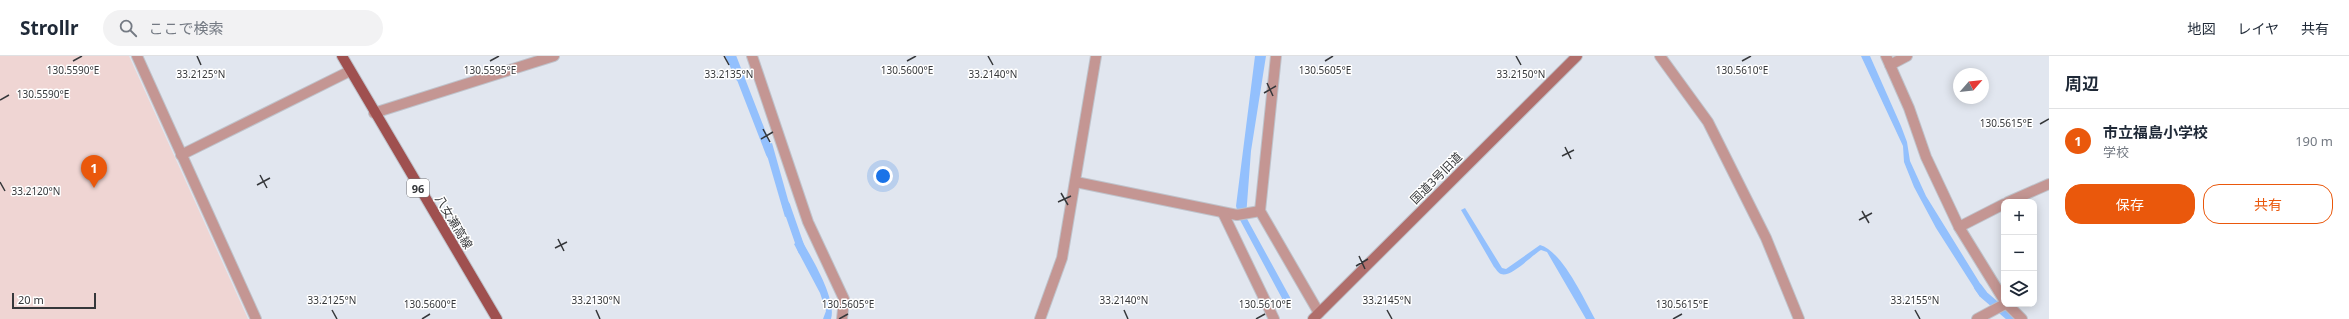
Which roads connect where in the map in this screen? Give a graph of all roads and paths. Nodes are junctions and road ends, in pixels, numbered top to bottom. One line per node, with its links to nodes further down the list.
1 (137, 56): 13 (street)
2 (342, 56): 11 (main road, 八女瀬高線 / 96)
3 (554, 56): 12 (street)
4 (752, 56): 27 (street)
5 (1096, 56): 14 (street)
6 (1276, 56): 18 (street)
7 (1577, 56): 24 (street, 国道3号旧道)
8 (1660, 56): 30 (street)
9 (1907, 56): 10 (street)
10 (1888, 60): 20 (street)
11 (350, 71): 12 (main road, 八女瀬高線 / 96); 13 (street)
12 (374, 113): 26 (main road, 八女瀬高線 / 96)
13 (181, 155): 25 (street)
14 (1076, 182): 19 (street); 28 (street)
15 (2049, 184): 16 (street)
16 (2015, 199)
17 (2001, 206): 20 (street)
18 (1260, 211): 19 (street); 24 (street)
19 (1223, 213): 29 (street)
20 (1959, 227): 21 (street)
21 (2001, 295)
22 (2001, 307): 31 (street)
23 (2009, 307): 32 (street)
24 (1316, 316)
25 (256, 319)
26 (497, 319)
27 (842, 319)
28 (1040, 319)
29 (1274, 319)
30 (1799, 319)
31 (1977, 319)
32 (2022, 319)

